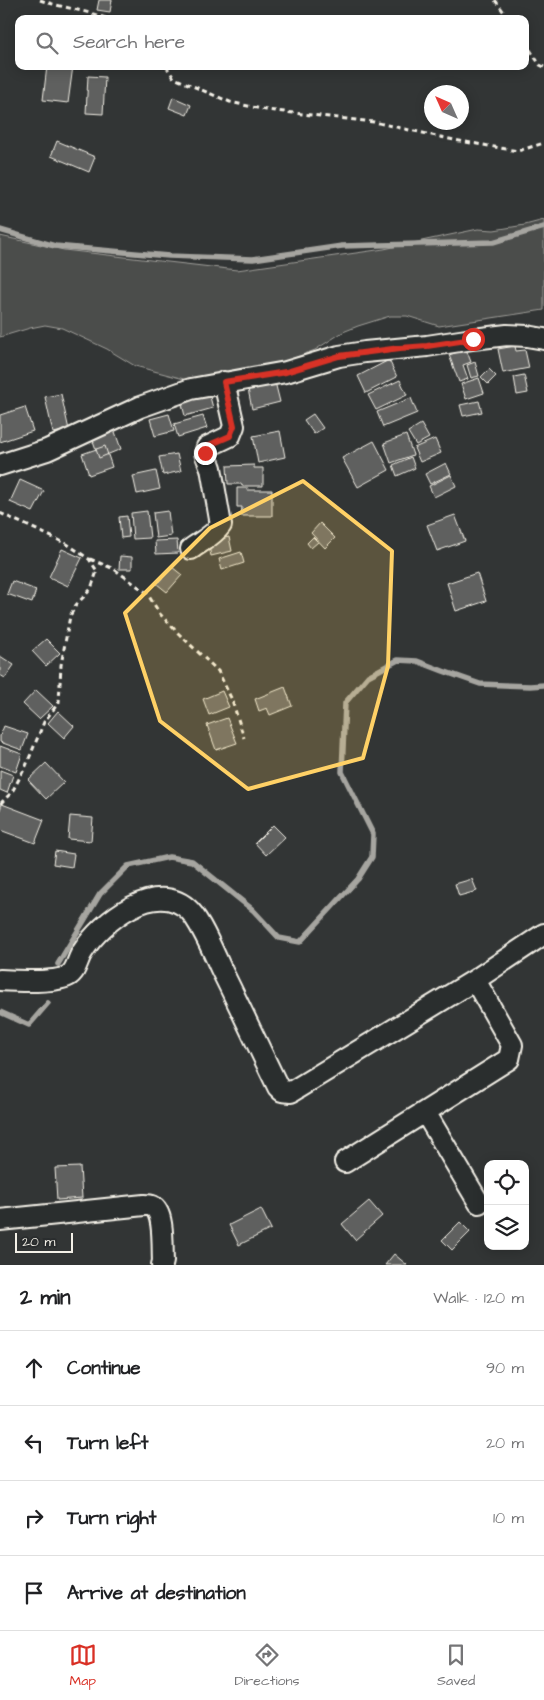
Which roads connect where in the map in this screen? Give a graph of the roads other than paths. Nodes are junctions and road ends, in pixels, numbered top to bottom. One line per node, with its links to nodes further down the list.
1 (544, 339): 2 (street)
2 (224, 382): 3 (street); 4 (street)
3 (0, 465)
4 (191, 549)
5 (544, 934): 7 (street)
6 (0, 980): 7 (street)
7 (475, 980): 8 (street)
8 (425, 1112): 9 (street); 10 (street)
9 (345, 1162)
10 (479, 1203)
11 (0, 1220): 12 (street)
12 (162, 1265)

